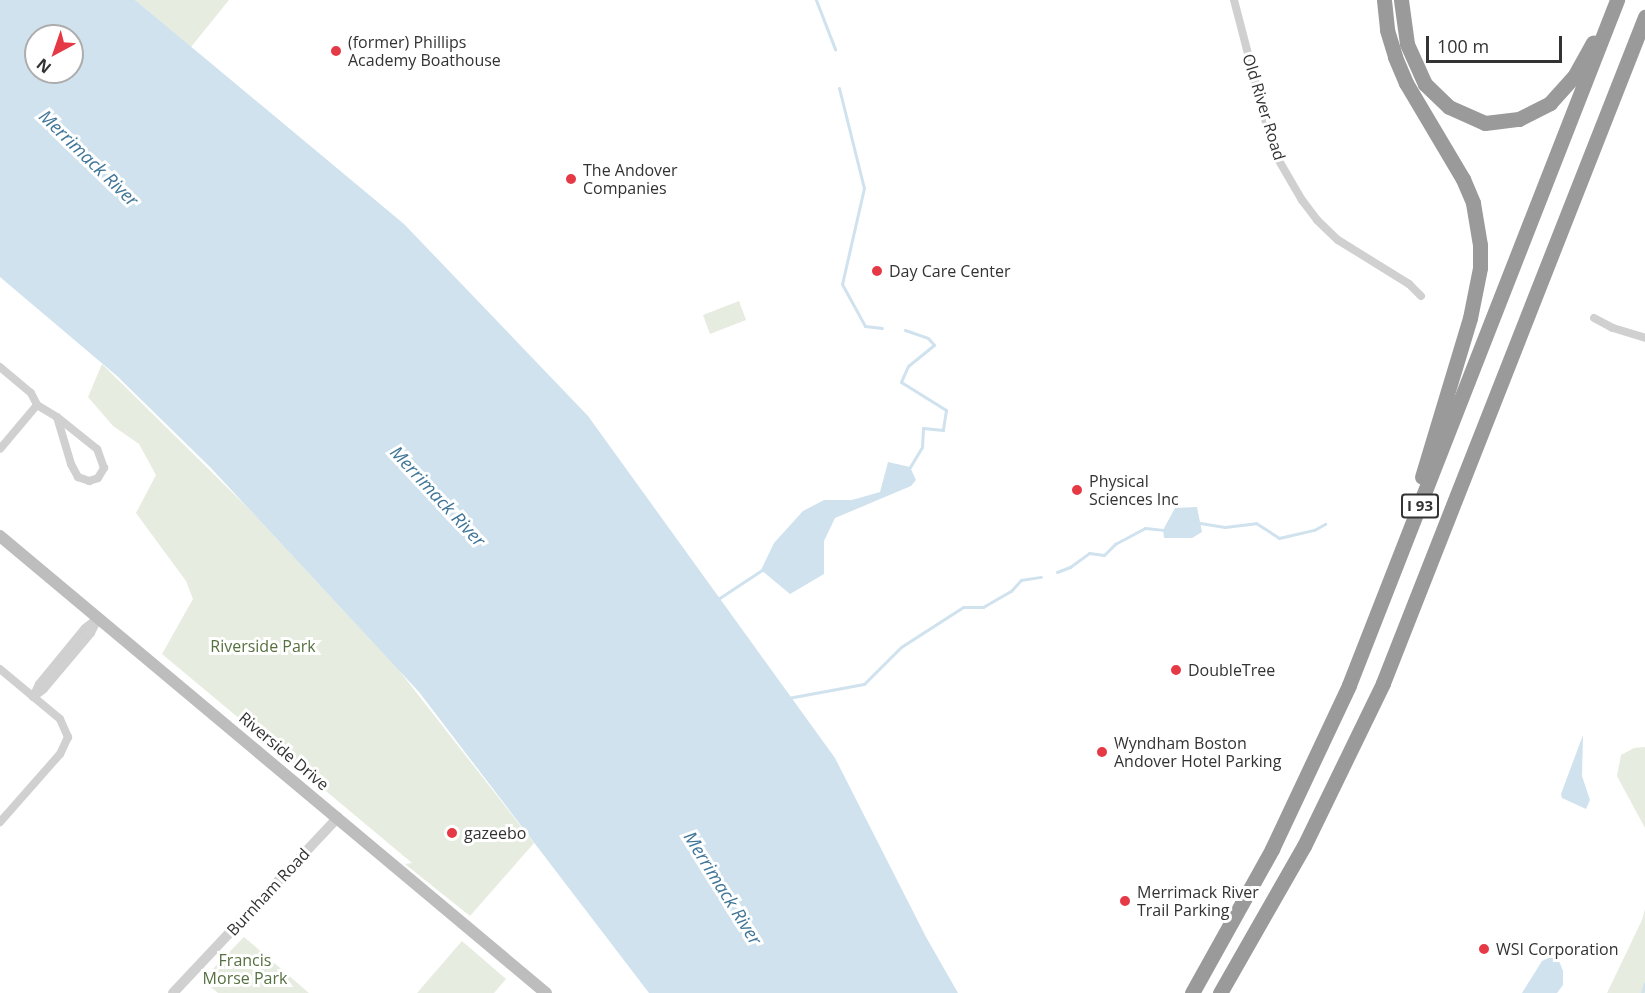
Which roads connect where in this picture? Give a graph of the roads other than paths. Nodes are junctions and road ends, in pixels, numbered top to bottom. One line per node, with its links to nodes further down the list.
1 (1234, 0): 6 (street, Old River Road)
2 (1384, 0): 14 (highway)
3 (1401, 0): 4 (highway)
4 (1617, 2): 14 (highway, I 93)
5 (1645, 17): 23 (highway, I 93)
6 (1421, 296)
7 (1594, 318): 8 (street)
8 (1645, 338)
9 (0, 367): 10 (street)
10 (37, 405): 11 (street); 12 (street)
11 (57, 417): 11 (street)
12 (0, 449)
13 (0, 536): 15 (main road, Riverside Drive)
14 (1403, 549): 22 (highway, I 93)
15 (98, 618): 17 (street); 18 (main road, Riverside Drive)
16 (0, 669): 17 (street)
17 (33, 697): 19 (street)
18 (338, 818): 20 (street, Burnham Road); 21 (main road, Riverside Drive)
19 (0, 822)
20 (173, 993)
21 (546, 993)
22 (1192, 993)
23 (1220, 993)

